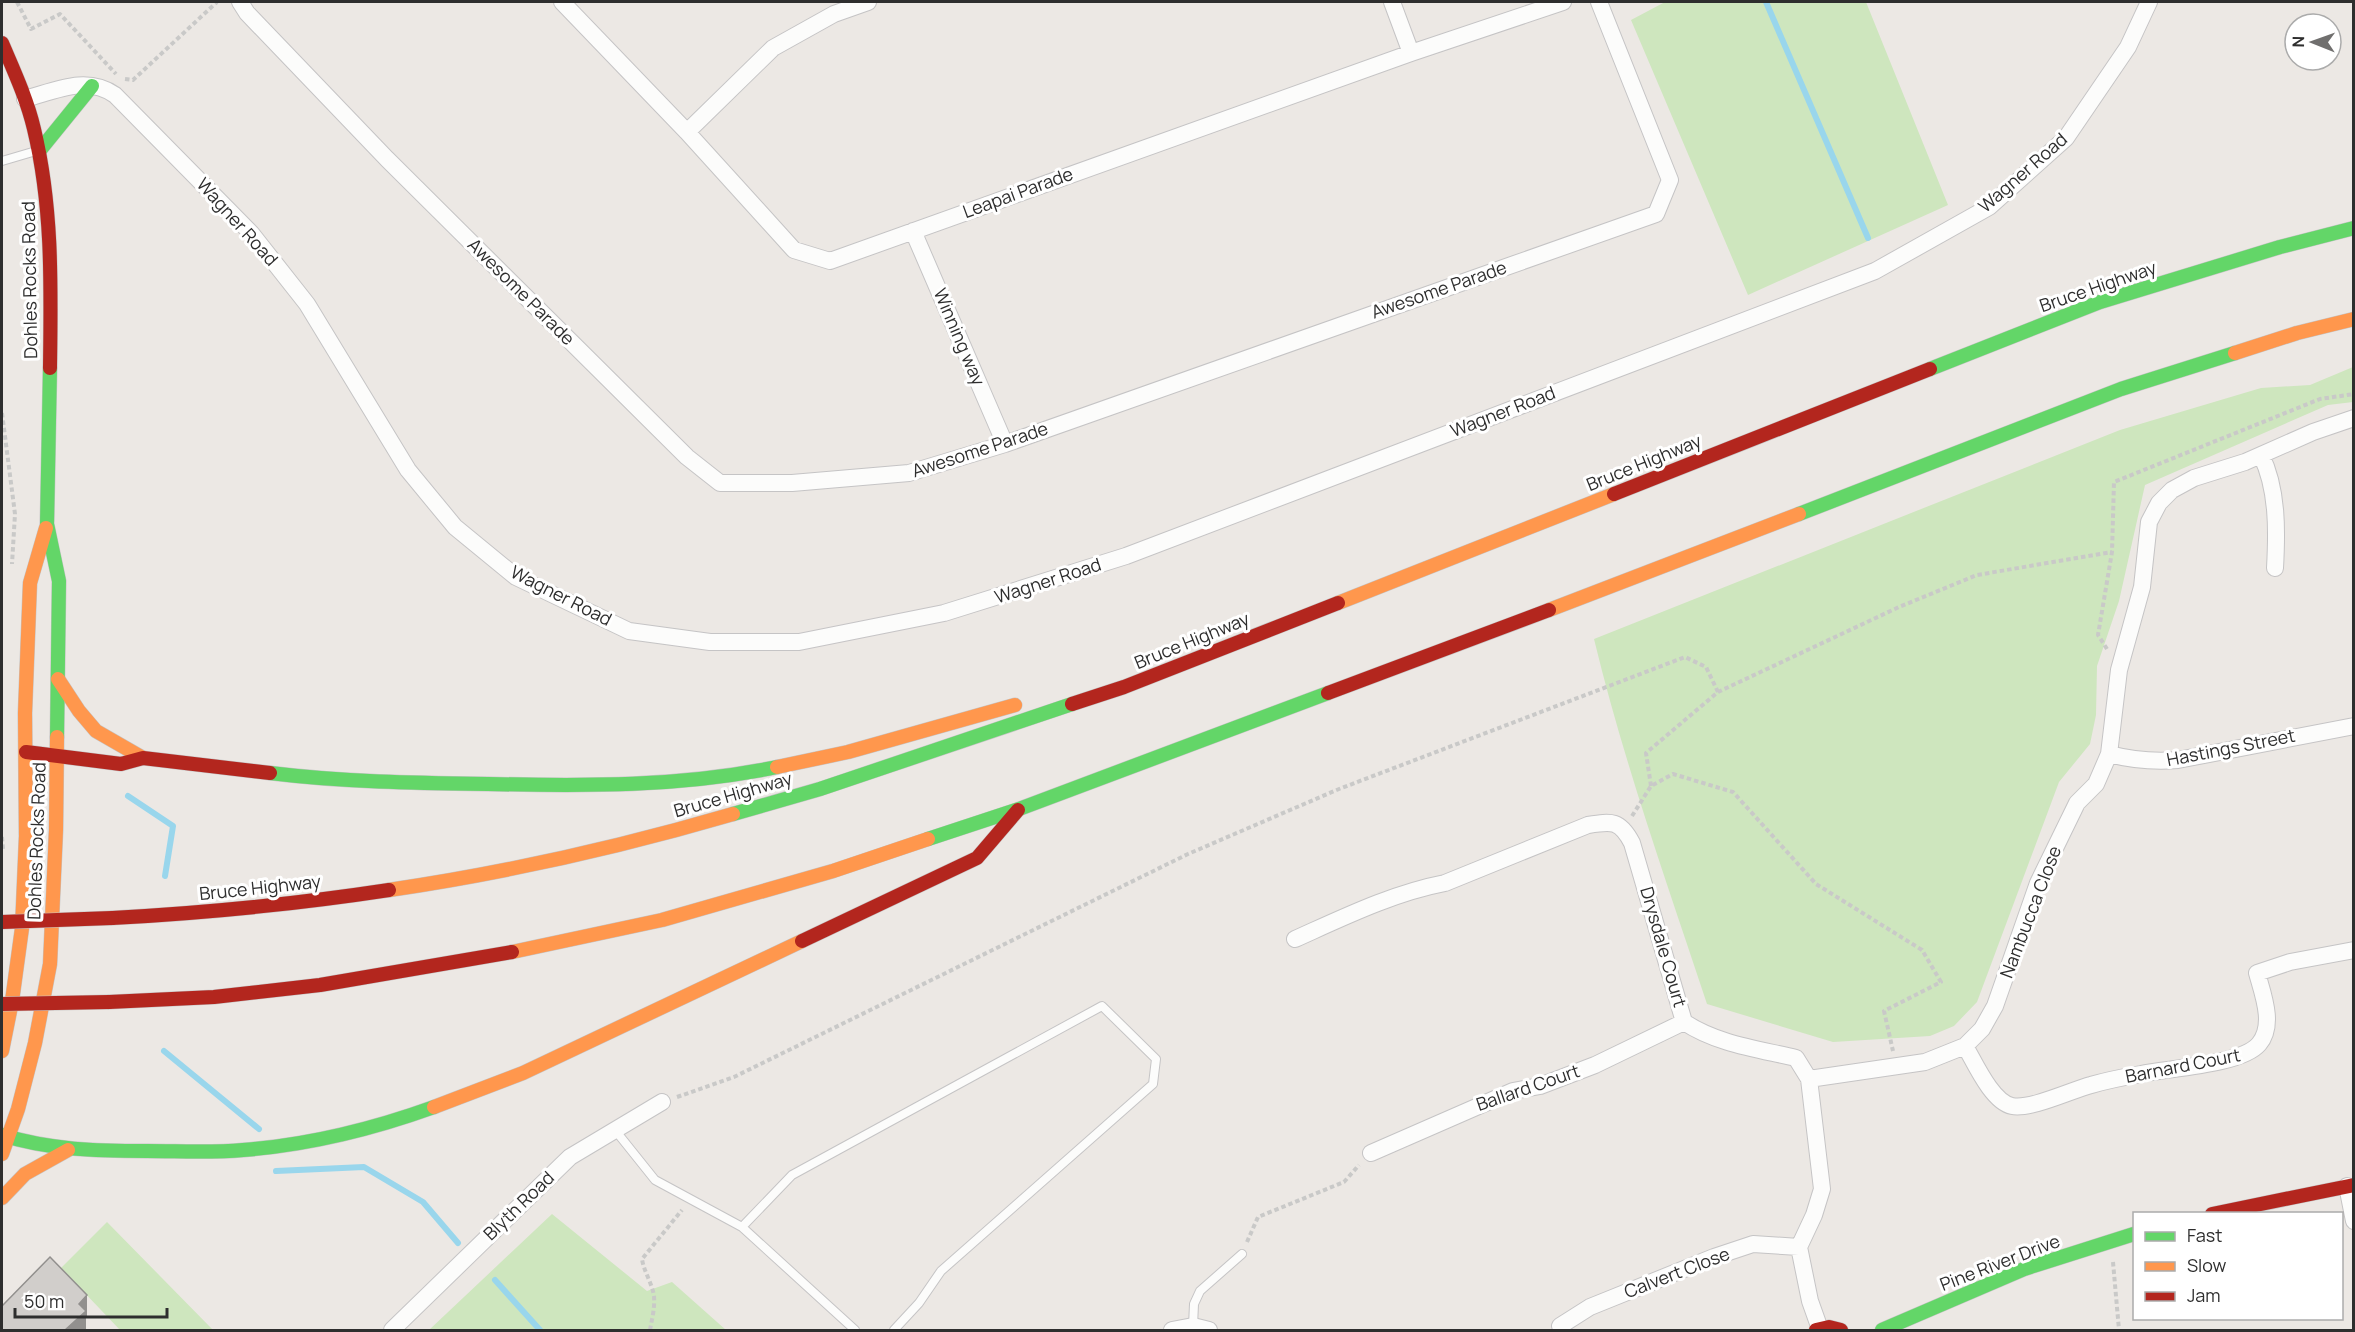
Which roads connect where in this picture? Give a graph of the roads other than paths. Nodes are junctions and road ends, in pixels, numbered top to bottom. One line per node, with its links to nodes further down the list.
1 (240, 2): 20 (street, Awesome Parade)
2 (562, 2): 13 (street, Leapai Parade)
3 (868, 2): 8 (street)
4 (1392, 2): 10 (street)
5 (1563, 2): 10 (street, Leapai Parade)
6 (1599, 2): 20 (street, Awesome Parade)
7 (2149, 2): 11 (street, Wagner Road)
8 (850, 5): 13 (street)
9 (2, 43): 12 (main road, Dohles Rocks Road)
10 (1411, 52): 17 (street, Leapai Parade)
11 (92, 86): 12 (street, Wagner Road); 14 (main road)
12 (25, 99): 14 (main road, Dohles Rocks Road)
13 (687, 132): 17 (street, Leapai Parade)
14 (40, 150): 15 (lane); 22 (main road, Dohles Rocks Road)
15 (2, 161)
16 (2354, 228): 25 (main road, Bruce Highway)
17 (913, 231): 20 (street, Winning way)
18 (2354, 319): 33 (main road)
19 (2354, 418): 21 (street, Nambucca Close)
20 (1005, 444)
21 (2261, 455): 23 (street); 30 (street, Nambucca Close)
22 (47, 524): 24 (main road, Dohles Rocks Road); 29 (main road, Dohles Rocks Road)
23 (2275, 568)
24 (58, 679): 31 (main road, Dohles Rocks Road); 32 (main road)
25 (1124, 687): 26 (main road); 34 (main road, Bruce Highway, bridge)
26 (1055, 695)
27 (1024, 702): 32 (main road)
28 (2354, 726): 30 (street, Hastings Street)
29 (26, 752): 31 (main road); 40 (main road, Dohles Rocks Road)
30 (2109, 754): 39 (street, Nambucca Close)
31 (58, 756): 32 (main road); 44 (main road, Dohles Rocks Road)
32 (143, 758)
33 (1019, 809): 37 (main road, bridge); 45 (main road)
34 (2, 922)
35 (1295, 939): 38 (street, Drysdale Court)
36 (2354, 950): 39 (street, Barnard Court)
37 (2, 1004)
38 (1684, 1022): 41 (street, Drysdale Court); 46 (street, Ballard Court)
39 (1965, 1046): 41 (street, Nambucca Close)
40 (2, 1051)
41 (1809, 1079): 54 (street)
42 (662, 1102): 43 (street, Blyth Road)
43 (615, 1130): 52 (lane); 58 (street, Blyth Road)
44 (5, 1136): 45 (main road); 47 (main road, Dohles Rocks Road)
45 (68, 1150): 49 (main road)
46 (1371, 1153)
47 (2, 1154)
48 (2350, 1186): 50 (main road); 51 (street)
49 (2, 1198)
50 (2222, 1212)
51 (2354, 1221)
52 (742, 1227): 59 (lane); 60 (lane)
53 (2133, 1234): 64 (main road, Pine River Drive)
54 (1799, 1247): 56 (street, Calvert Close); 62 (street)
55 (1242, 1254): 57 (lane)
56 (1560, 1326)
57 (1201, 1328): 61 (street)
58 (392, 1330)
59 (855, 1330)
60 (894, 1330)
61 (1172, 1330)
62 (1818, 1330): 63 (main road)
63 (1840, 1330)
64 (1882, 1330)

